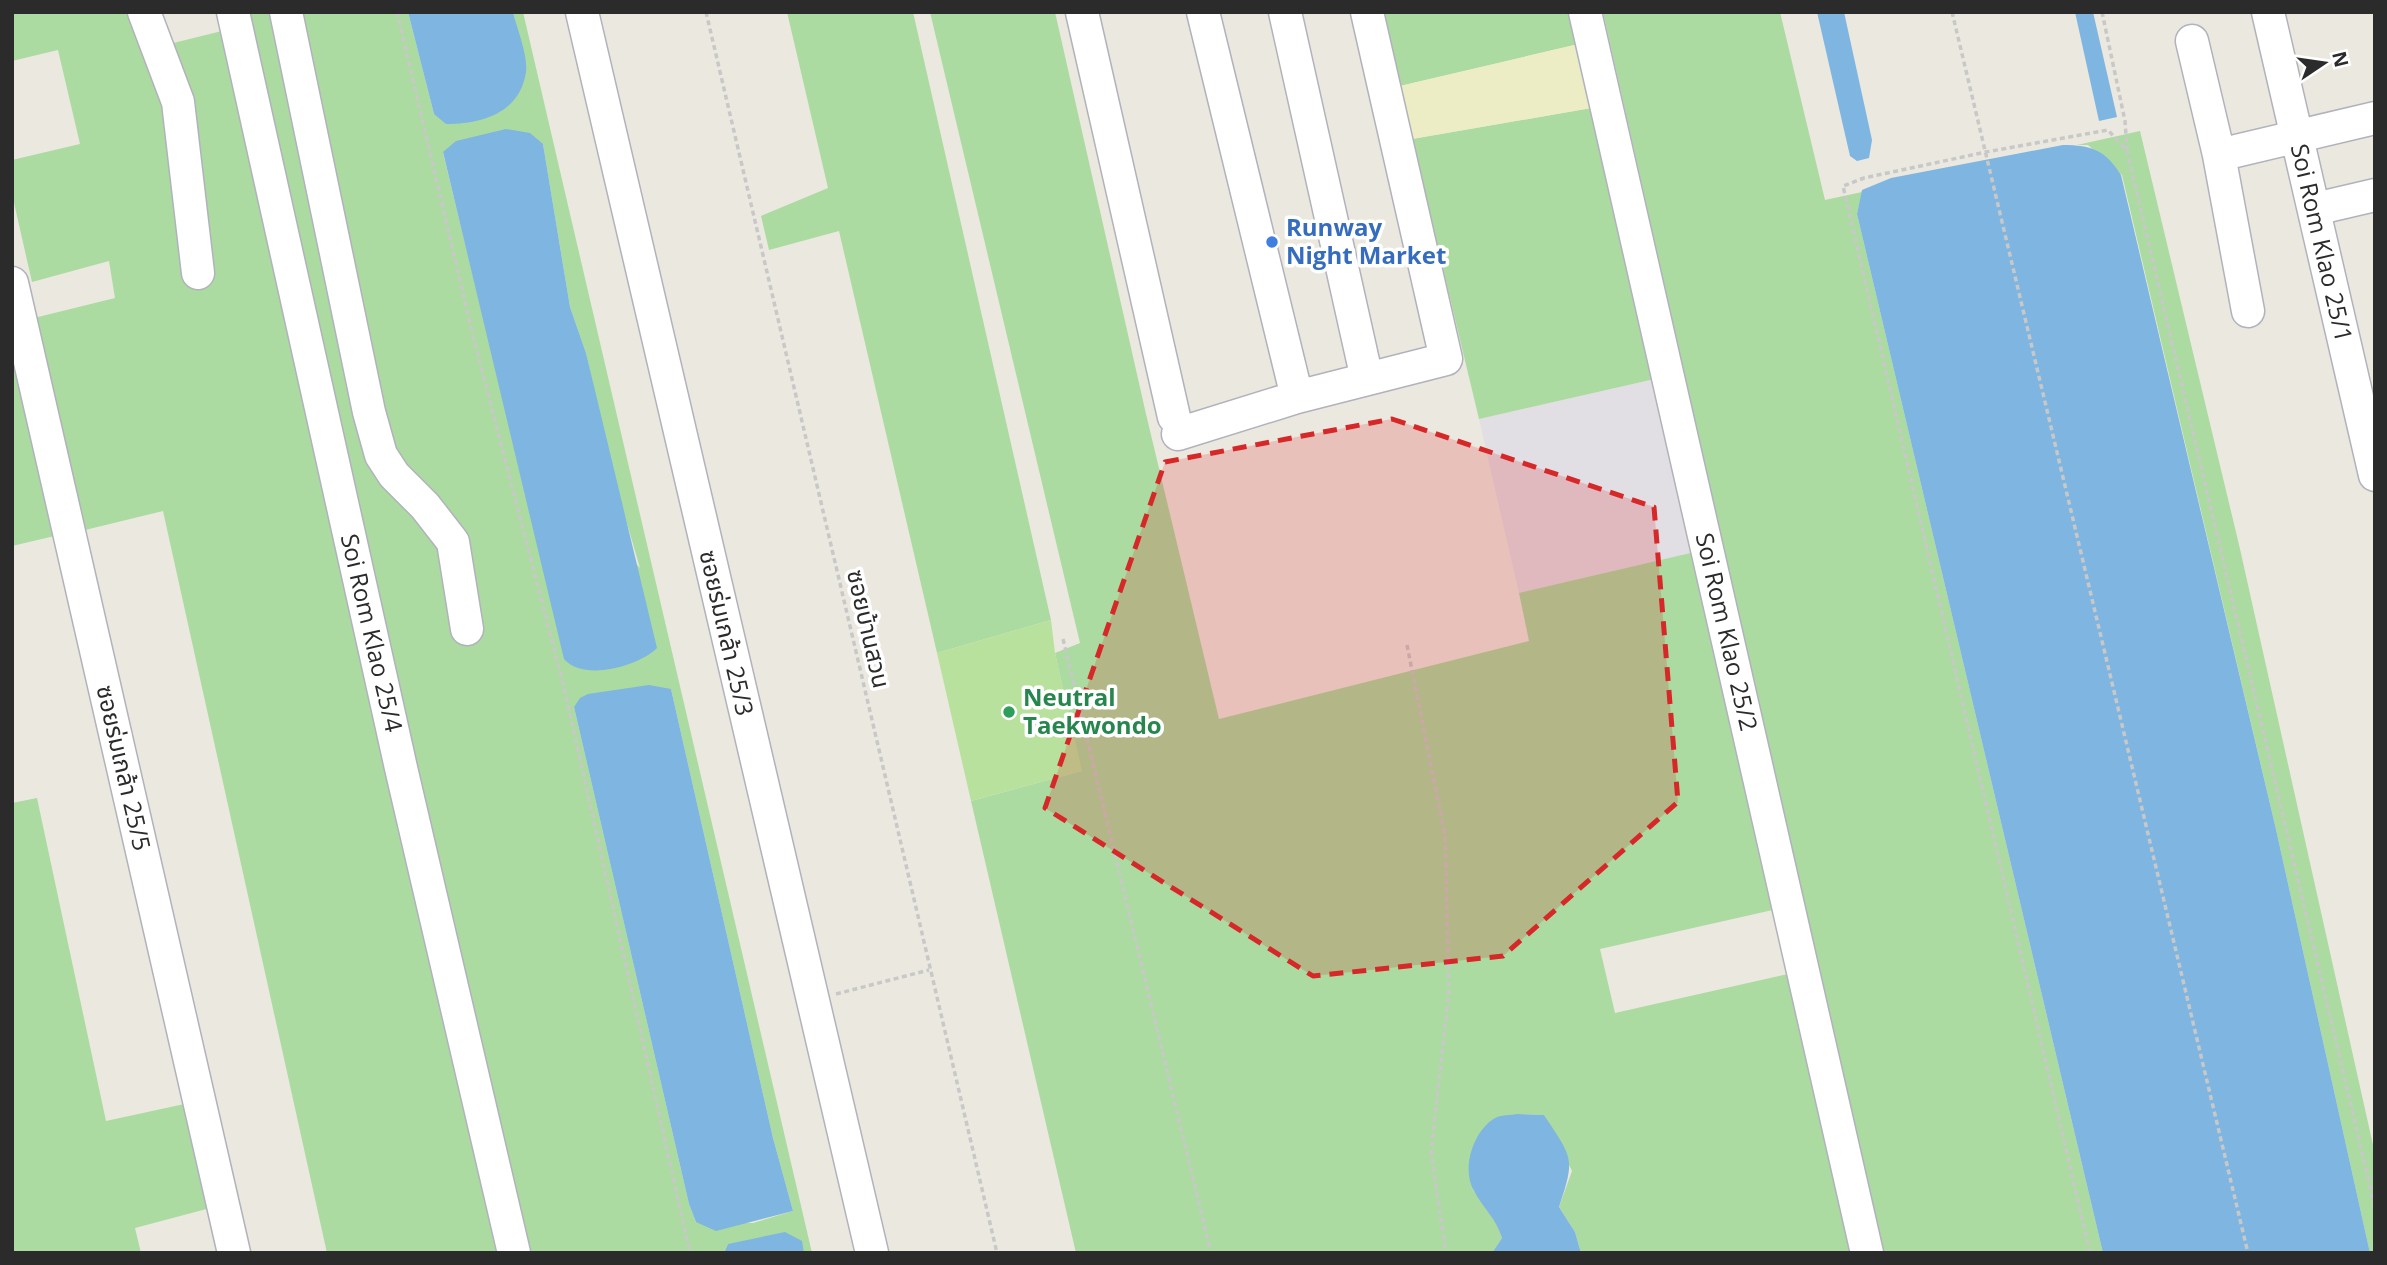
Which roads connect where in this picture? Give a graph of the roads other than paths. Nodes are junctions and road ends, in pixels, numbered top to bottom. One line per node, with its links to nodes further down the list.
1 (144, 12): 17 (street)
2 (233, 12): 26 (street, Soi Rom Klao 25/4)
3 (286, 12): 24 (street)
4 (582, 12): 27 (street, ซอยร่มเกล้า 25/3)
5 (1083, 12): 22 (street)
6 (1203, 12): 22 (street)
7 (1284, 12): 21 (street)
8 (1367, 12): 21 (street)
9 (1585, 12): 28 (street, Soi Rom Klao 25/2)
10 (2268, 12): 13 (street, Soi Rom Klao 25/1)
11 (2192, 41): 14 (street)
12 (2375, 118): 13 (street)
13 (2296, 135): 14 (street); 16 (street, Soi Rom Klao 25/1)
14 (2219, 155): 19 (street)
15 (2375, 195): 16 (street)
16 (2315, 209): 20 (street, Soi Rom Klao 25/1)
17 (198, 273)
18 (12, 283): 25 (street, ซอยร่มเกล้า 25/5)
19 (2248, 312)
20 (2363, 370): 23 (street, Soi Rom Klao 25/1)
21 (1367, 379): 22 (street)
22 (1297, 397)
23 (2375, 475)
24 (467, 629)
25 (234, 1253)
26 (514, 1253)
27 (872, 1253)
28 (1867, 1253)

